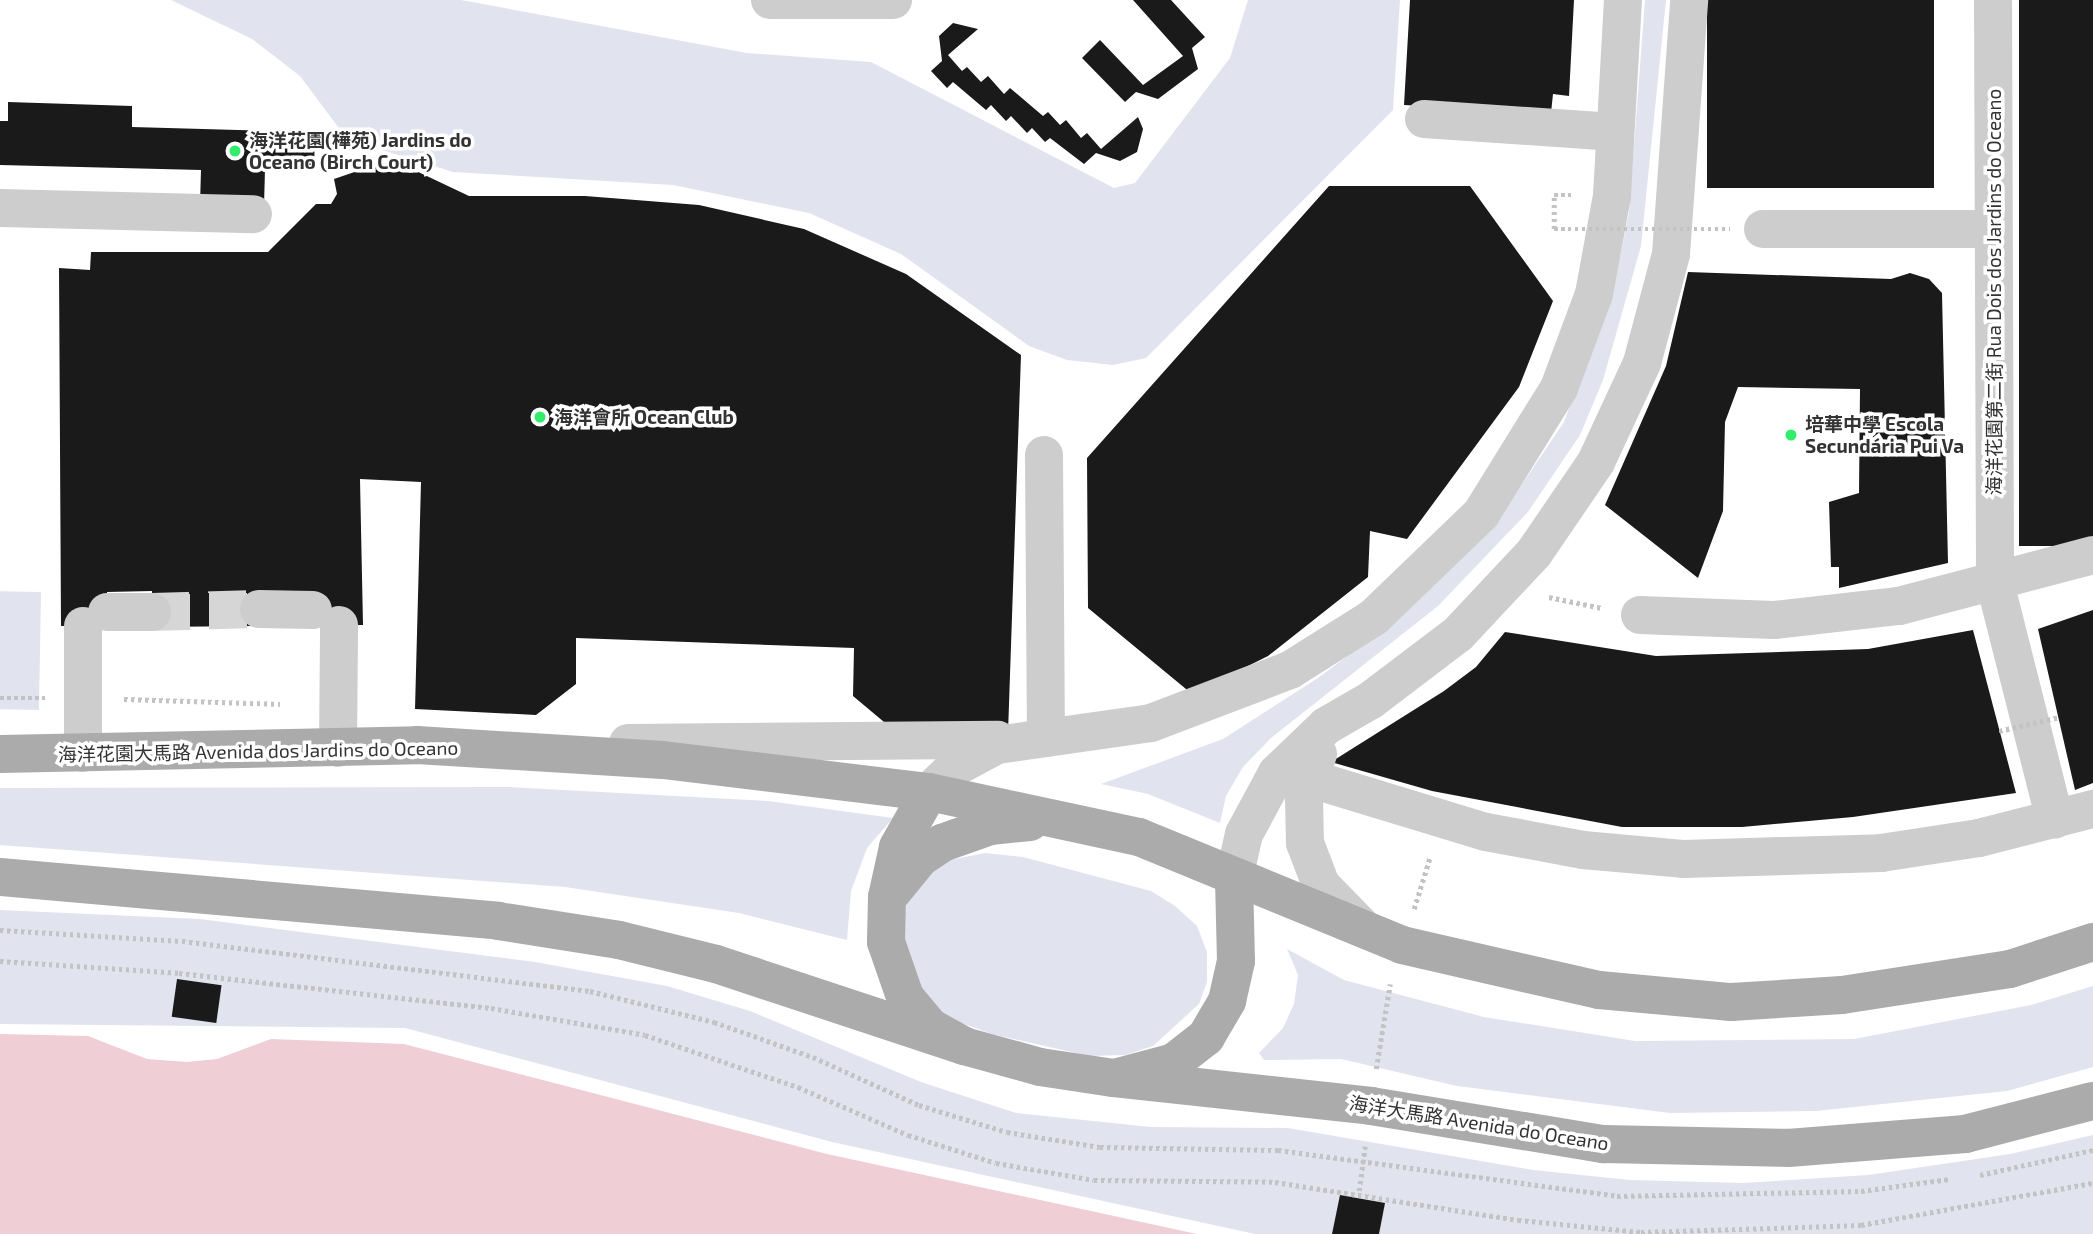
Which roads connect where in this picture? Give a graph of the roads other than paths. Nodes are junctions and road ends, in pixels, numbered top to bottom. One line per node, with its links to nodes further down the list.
1 (770, 0): 2 (street)
2 (893, 0)
3 (1623, 0): 7 (street)
4 (1689, 0): 18 (street)
5 (1993, 0): 11 (street, 海洋花園第二街 Rua Dois dos Jardins do Oceano)
6 (1424, 119): 7 (street)
7 (1615, 132): 19 (street)
8 (0, 208): 9 (street)
9 (253, 214)
10 (1747, 229): 11 (street)
11 (1993, 229): 14 (street, 海洋花園第二街 Rua Dois dos Jardins do Oceano)
12 (1044, 455): 19 (street)
13 (2093, 555): 14 (street)
14 (1995, 583): 17 (street); 28 (street, 海洋花園第二街 Rua Dois dos Jardins do Oceano)
15 (259, 609): 21 (street)
16 (152, 612): 22 (street)
17 (1640, 615)
18 (1364, 704): 24 (street); 30 (street)
19 (1034, 739): 20 (street); 25 (street)
20 (417, 745): 21 (main road, 海洋花園大馬路 Avenida dos Jardins do Oceano); 25 (main road, 海洋花園大馬路 Avenida dos Jardins do Oceano)
21 (338, 748): 22 (main road, 海洋花園大馬路 Avenida dos Jardins do Oceano)
22 (83, 753): 23 (main road, 海洋花園大馬路 Avenida dos Jardins do Oceano)
23 (0, 754)
24 (1308, 778): 28 (street); 32 (street)
25 (929, 792): 27 (main road, 海洋花園大馬路 Avenida dos Jardins do Oceano); 31 (main road)
26 (2093, 809): 28 (street)
27 (1060, 818): 30 (main road, 海洋花園大馬路 Avenida dos Jardins do Oceano); 31 (main road)
28 (2055, 820)
29 (0, 875): 34 (main road)
30 (1234, 878): 32 (main road); 35 (main road)
31 (887, 897): 34 (main road)
32 (1369, 933): 33 (main road)
33 (2093, 942)
34 (964, 1046): 35 (main road, 海洋大馬路 Avenida do Oceano)
35 (1114, 1078): 36 (main road, 海洋大馬路 Avenida do Oceano)
36 (2093, 1101)

